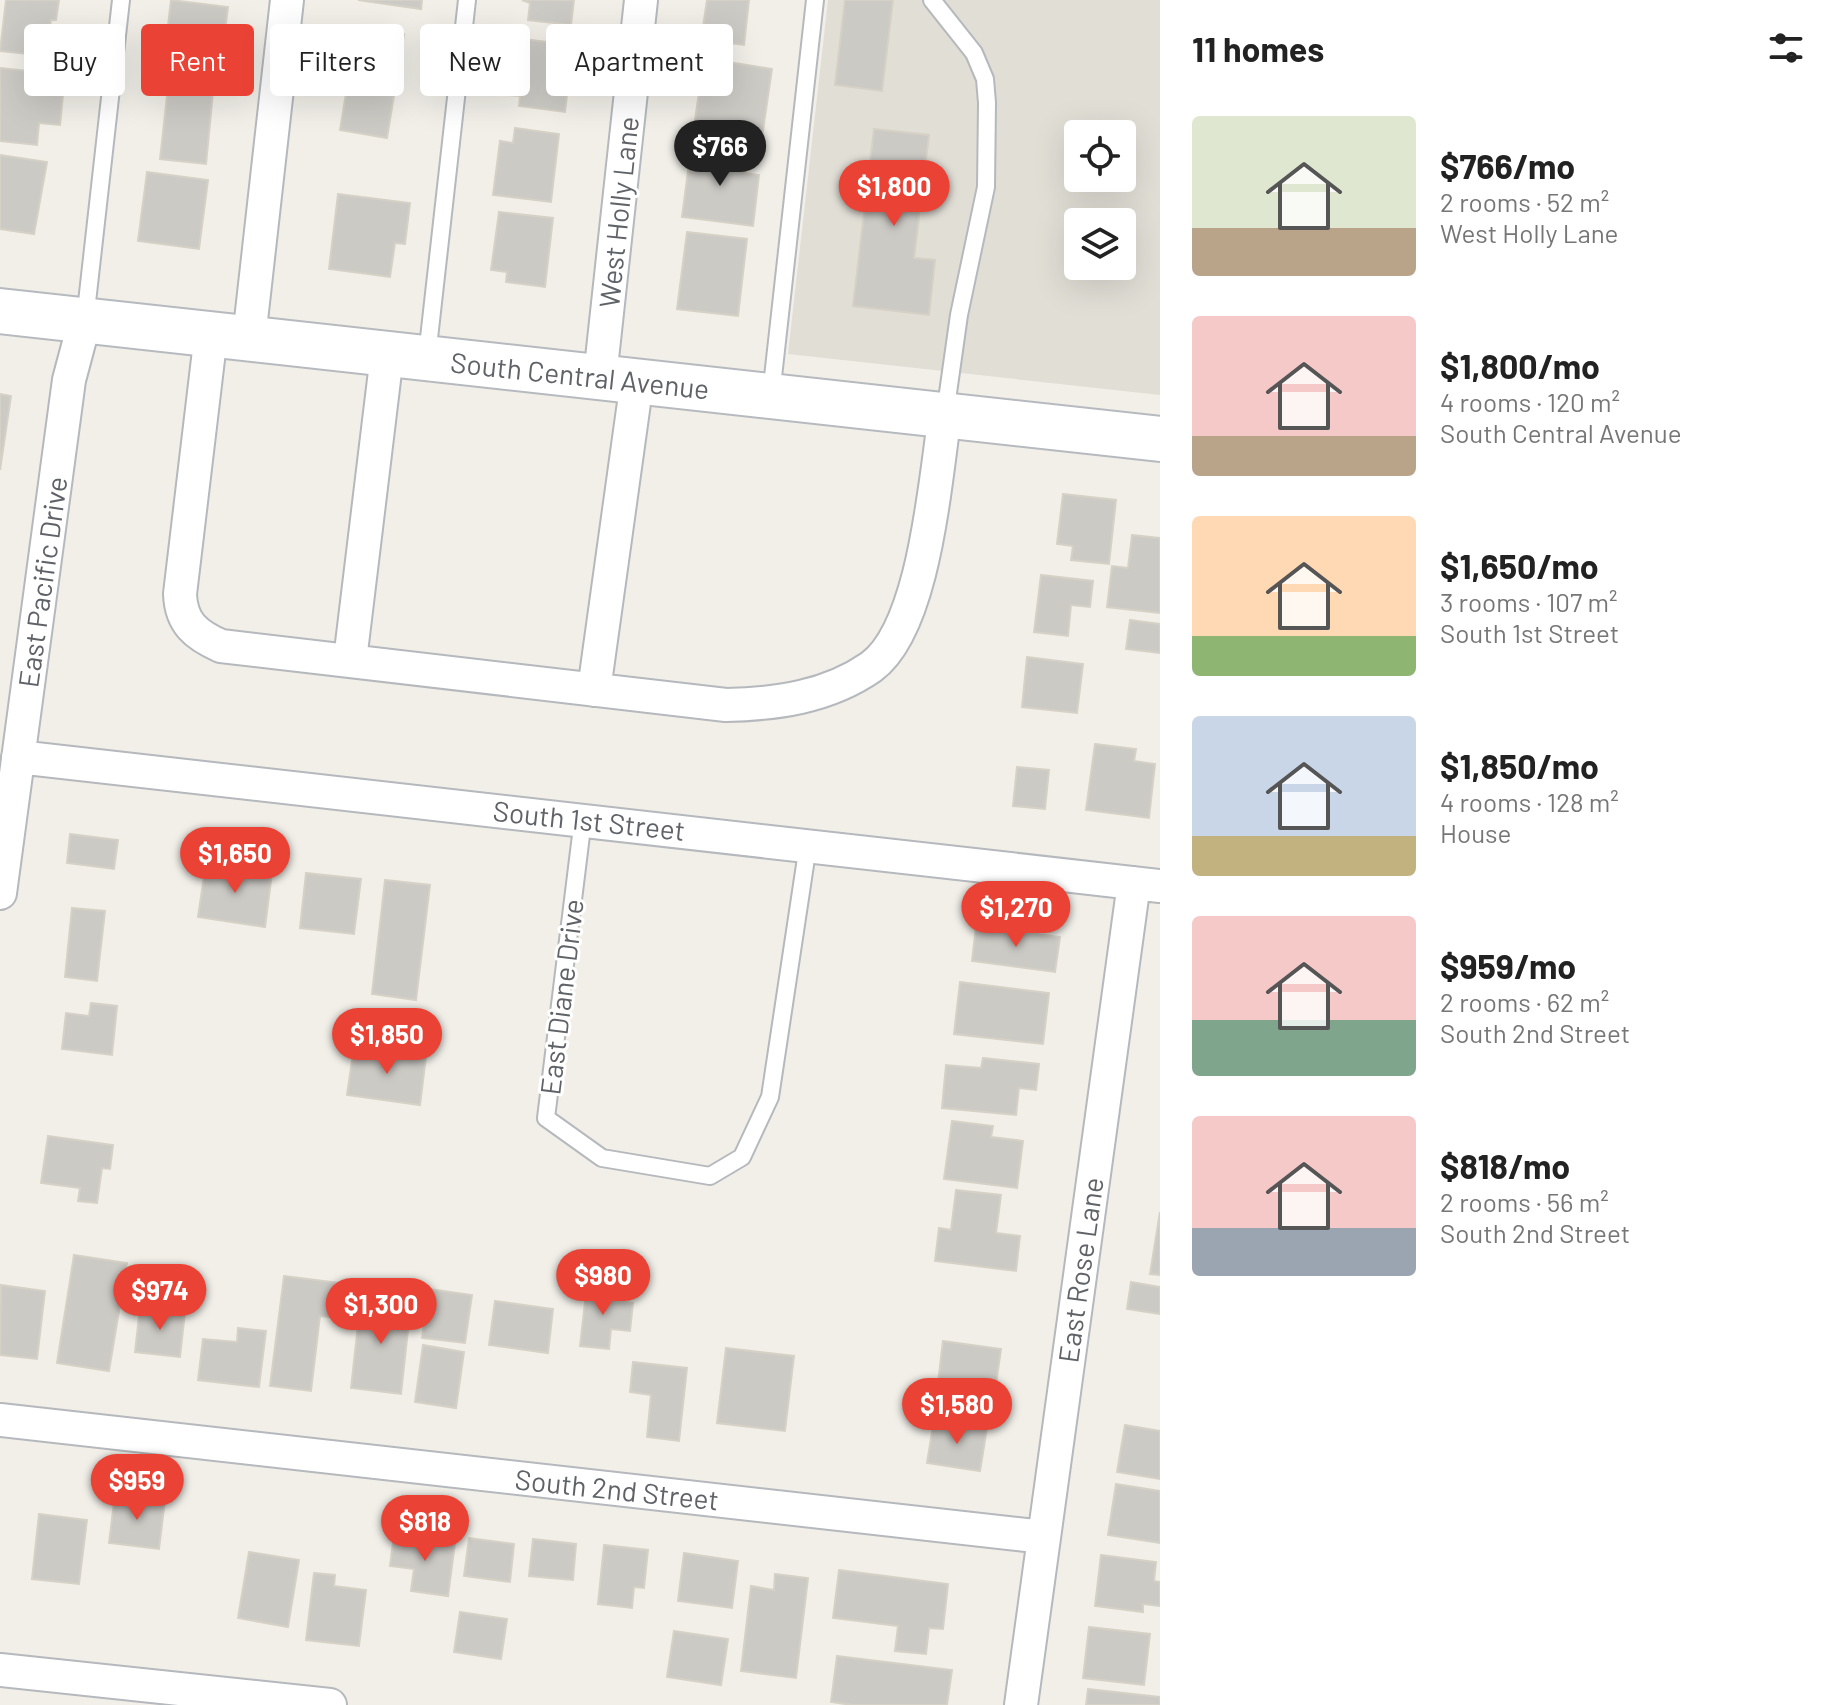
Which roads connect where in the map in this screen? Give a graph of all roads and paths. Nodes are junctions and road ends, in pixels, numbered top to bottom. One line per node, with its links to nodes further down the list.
1 (121, 0): 8 (lane)
2 (287, 0): 9 (street)
3 (467, 0): 10 (lane)
4 (641, 0): 11 (street, West Holly Lane)
5 (815, 0): 12 (lane)
6 (932, 0): 13 (lane)
7 (0, 311): 8 (street, South Central Avenue)
8 (85, 320): 9 (street, South Central Avenue); 17 (street, East Pacific Drive)
9 (230, 336): 10 (street, South Central Avenue); 15 (street)
10 (407, 356): 11 (street, South Central Avenue); 15 (street)
11 (618, 379): 12 (street, South Central Avenue); 16 (street, West Holly Lane)
12 (771, 396): 13 (street, South Central Avenue)
13 (945, 415): 14 (street, South Central Avenue); 16 (street)
14 (1160, 439)
15 (350, 660): 16 (street)
16 (594, 690)
17 (18, 757): 18 (street, South 1st Street); 21 (street, East Pacific Drive)
18 (583, 819): 19 (street, South 1st Street); 19 (lane, East Diane Drive)
19 (808, 845): 20 (street, South 1st Street)
20 (1147, 885): 23 (street, East Rose Lane)
21 (0, 893)
22 (0, 1420): 23 (street, South 2nd Street)
23 (1044, 1537): 26 (street, East Rose Lane)
24 (0, 1670): 25 (street)
25 (330, 1705)
26 (1021, 1705)

